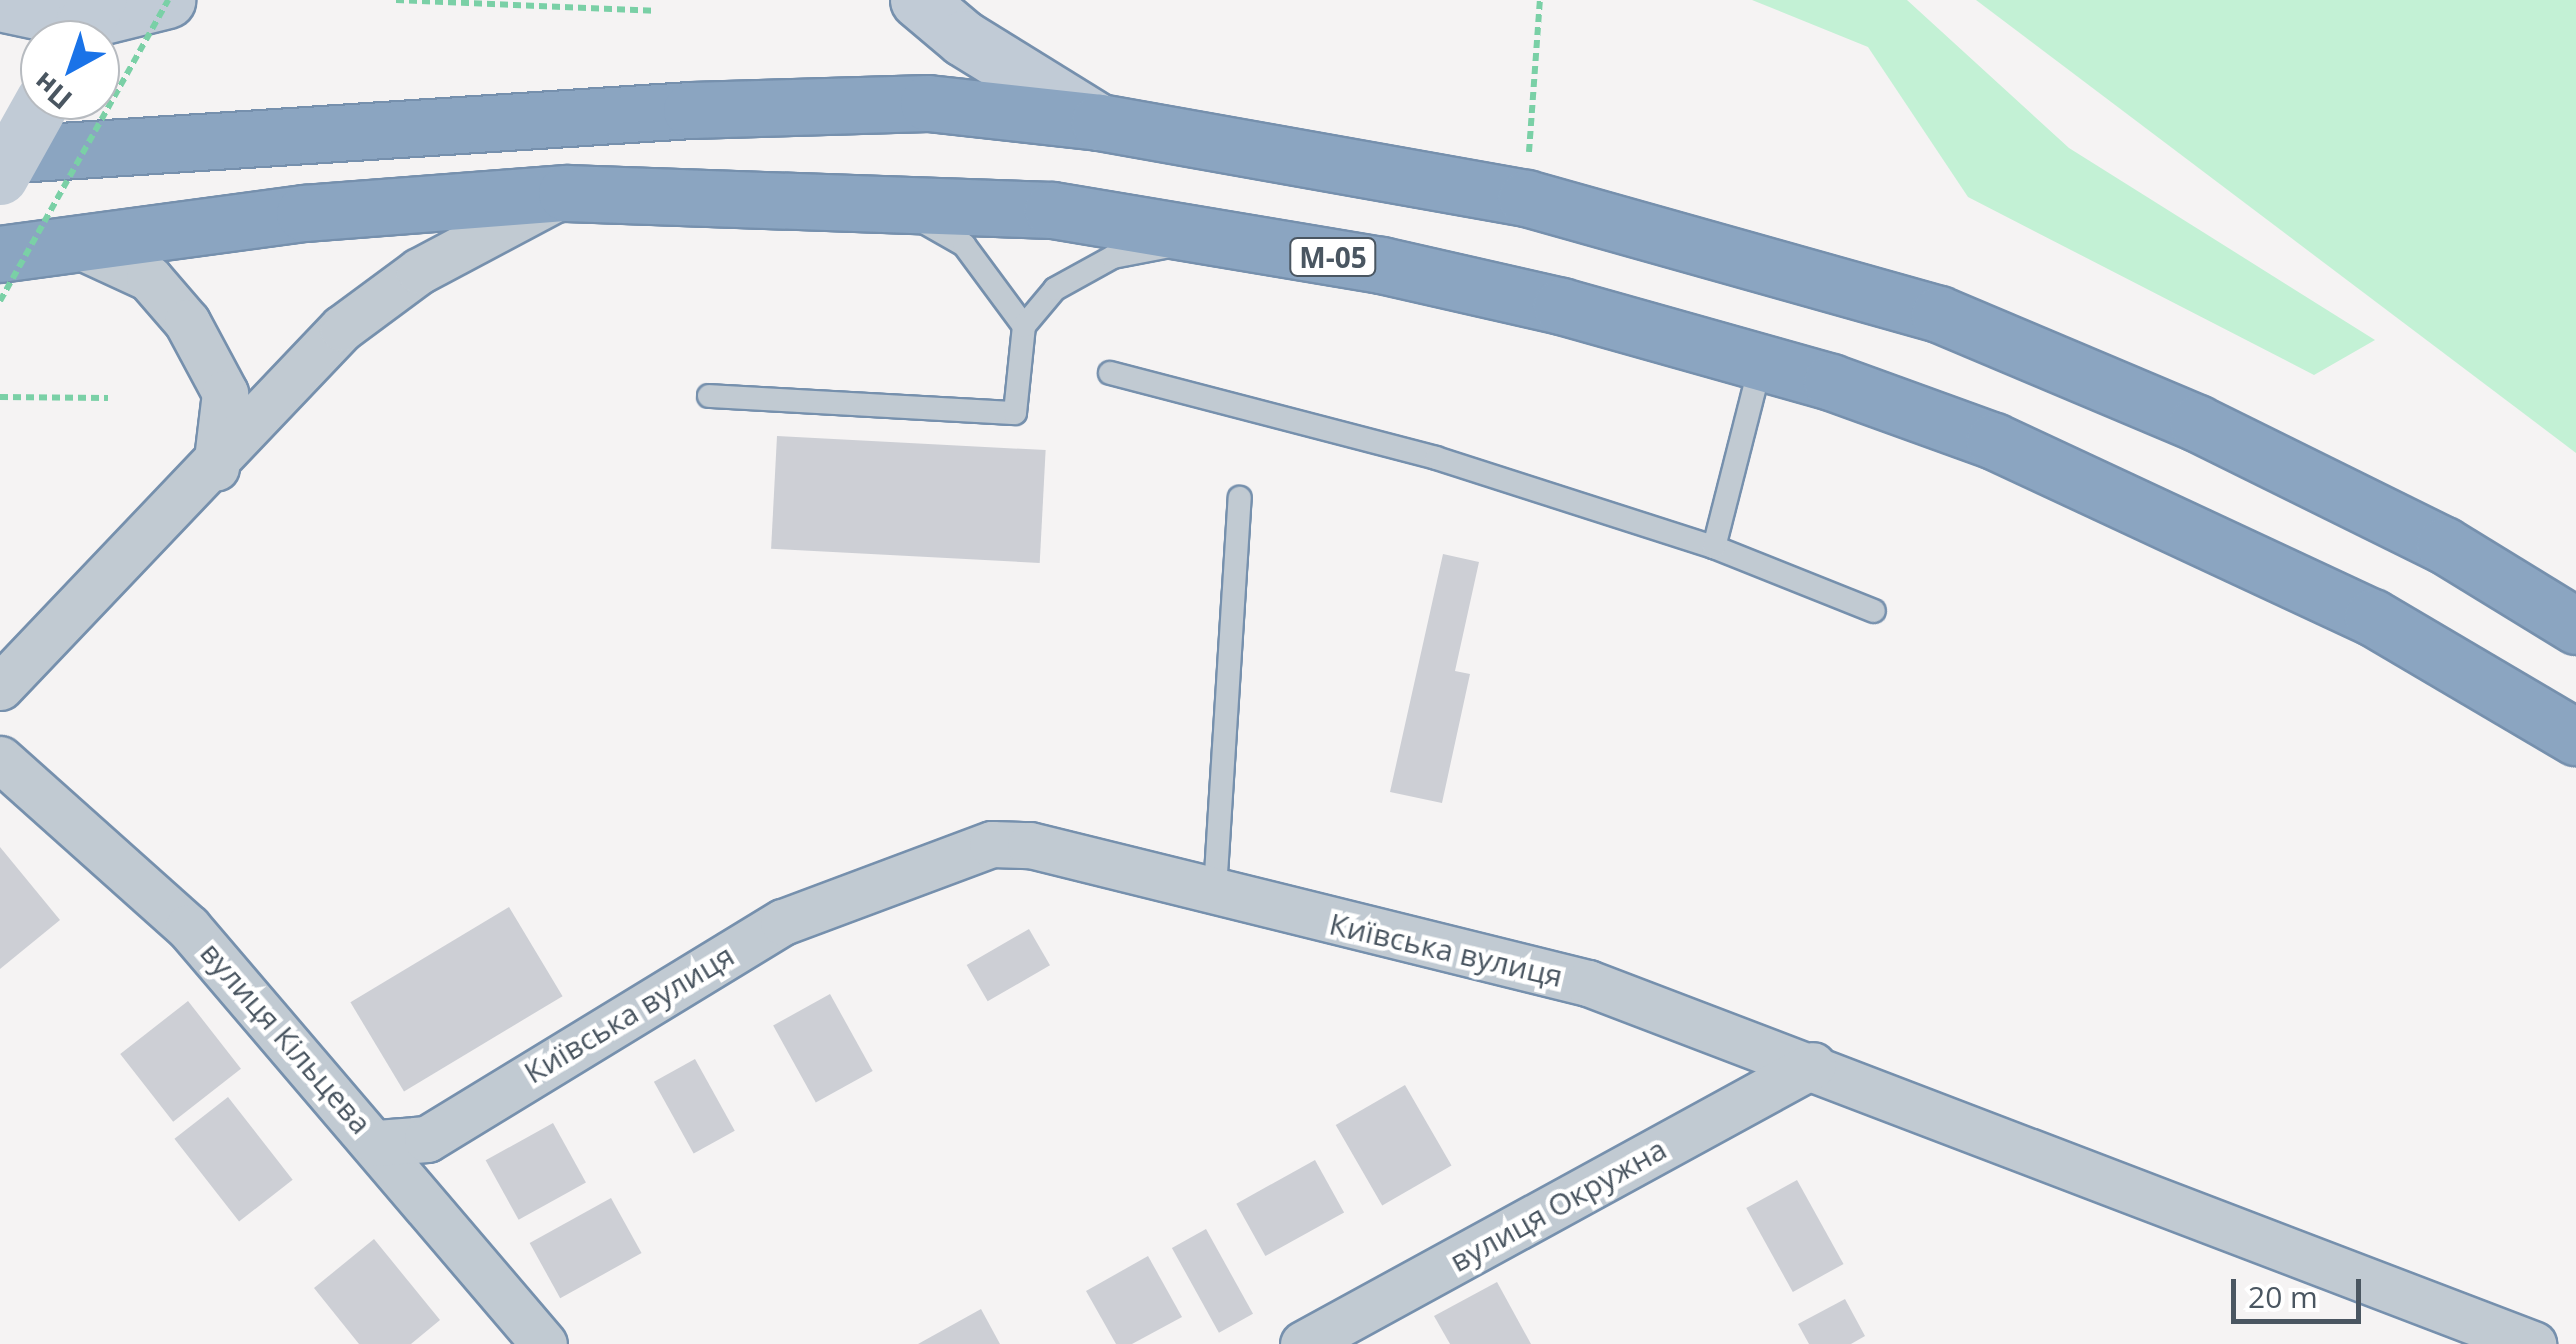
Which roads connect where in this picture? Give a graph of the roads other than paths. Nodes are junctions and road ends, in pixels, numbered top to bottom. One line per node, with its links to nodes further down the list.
1 (167, 0): 3 (main road)
2 (918, 0): 5 (main road)
3 (0, 3)
4 (31, 120): 7 (main road, bridge)
5 (1098, 122): 6 (highway); 21 (highway)
6 (0, 155)
7 (0, 176)
8 (566, 193): 9 (highway, М-05); 11 (highway, М-05); 17 (street)
9 (887, 202): 10 (highway, М-05); 13 (lane)
10 (1217, 238): 13 (lane); 14 (highway, М-05)
11 (71, 242): 12 (highway, М-05); 17 (street)
12 (0, 254)
13 (1024, 326): 16 (lane)
14 (1761, 362): 19 (lane); 23 (highway, М-05)
15 (1110, 372): 19 (lane)
16 (709, 396)
17 (216, 467): 22 (street)
18 (1240, 498): 26 (lane)
19 (1714, 548): 20 (lane)
20 (1874, 611)
21 (2576, 626)
22 (0, 687)
23 (2554, 724): 25 (lane)
24 (0, 760): 29 (street, вулиця Кільцева)
25 (2576, 766)
26 (1215, 890): 27 (street, Київська вулиця); 28 (street, Київська вулиця)
27 (1813, 1065): 32 (street, вулиця Окружна); 33 (street, Київська вулиця)
28 (428, 1139): 29 (street, Київська вулиця); 30 (street)
29 (376, 1143): 30 (street, вулиця Кільцева)
30 (412, 1186): 31 (street, вулиця Кільцева)
31 (544, 1344)
32 (1302, 1344)
33 (2533, 1344)

